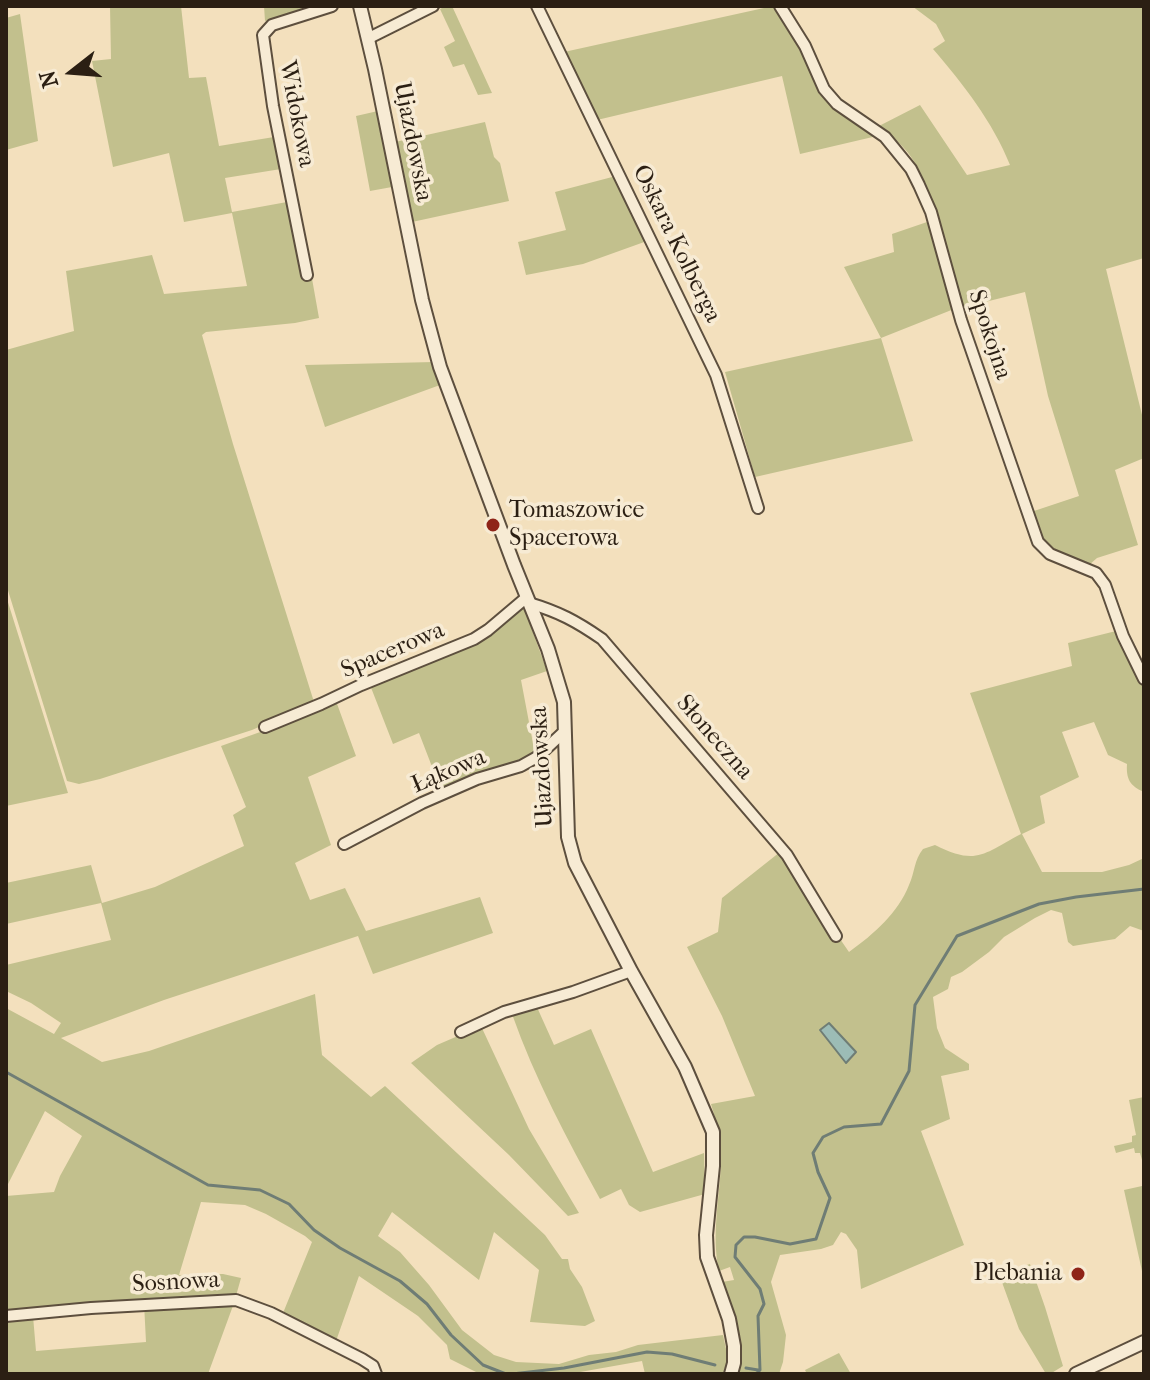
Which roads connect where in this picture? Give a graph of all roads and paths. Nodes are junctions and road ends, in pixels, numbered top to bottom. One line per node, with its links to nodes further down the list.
1 (332, 6): 7 (street, Widokowa)
2 (360, 6): 6 (street, Ujazdowska)
3 (433, 6): 6 (street)
4 (537, 6): 8 (street, Oskara Kolberga)
5 (780, 6): 10 (street, Spokojna)
6 (369, 38): 9 (street, Ujazdowska)
7 (307, 275)
8 (758, 508)
9 (528, 600): 11 (street, Spacerowa); 12 (street, Ujazdowska); 14 (street, Słoneczna)
10 (1144, 679)
11 (265, 727)
12 (565, 731): 13 (street, Łąkowa); 15 (street, Ujazdowska)
13 (344, 844)
14 (836, 936)
15 (631, 971): 16 (street); 20 (street, Ujazdowska)
16 (461, 1032)
17 (6, 1316): 19 (street, Sosnowa)
18 (1144, 1342): 21 (street)
19 (376, 1374)
20 (731, 1374)
21 (1076, 1374)

